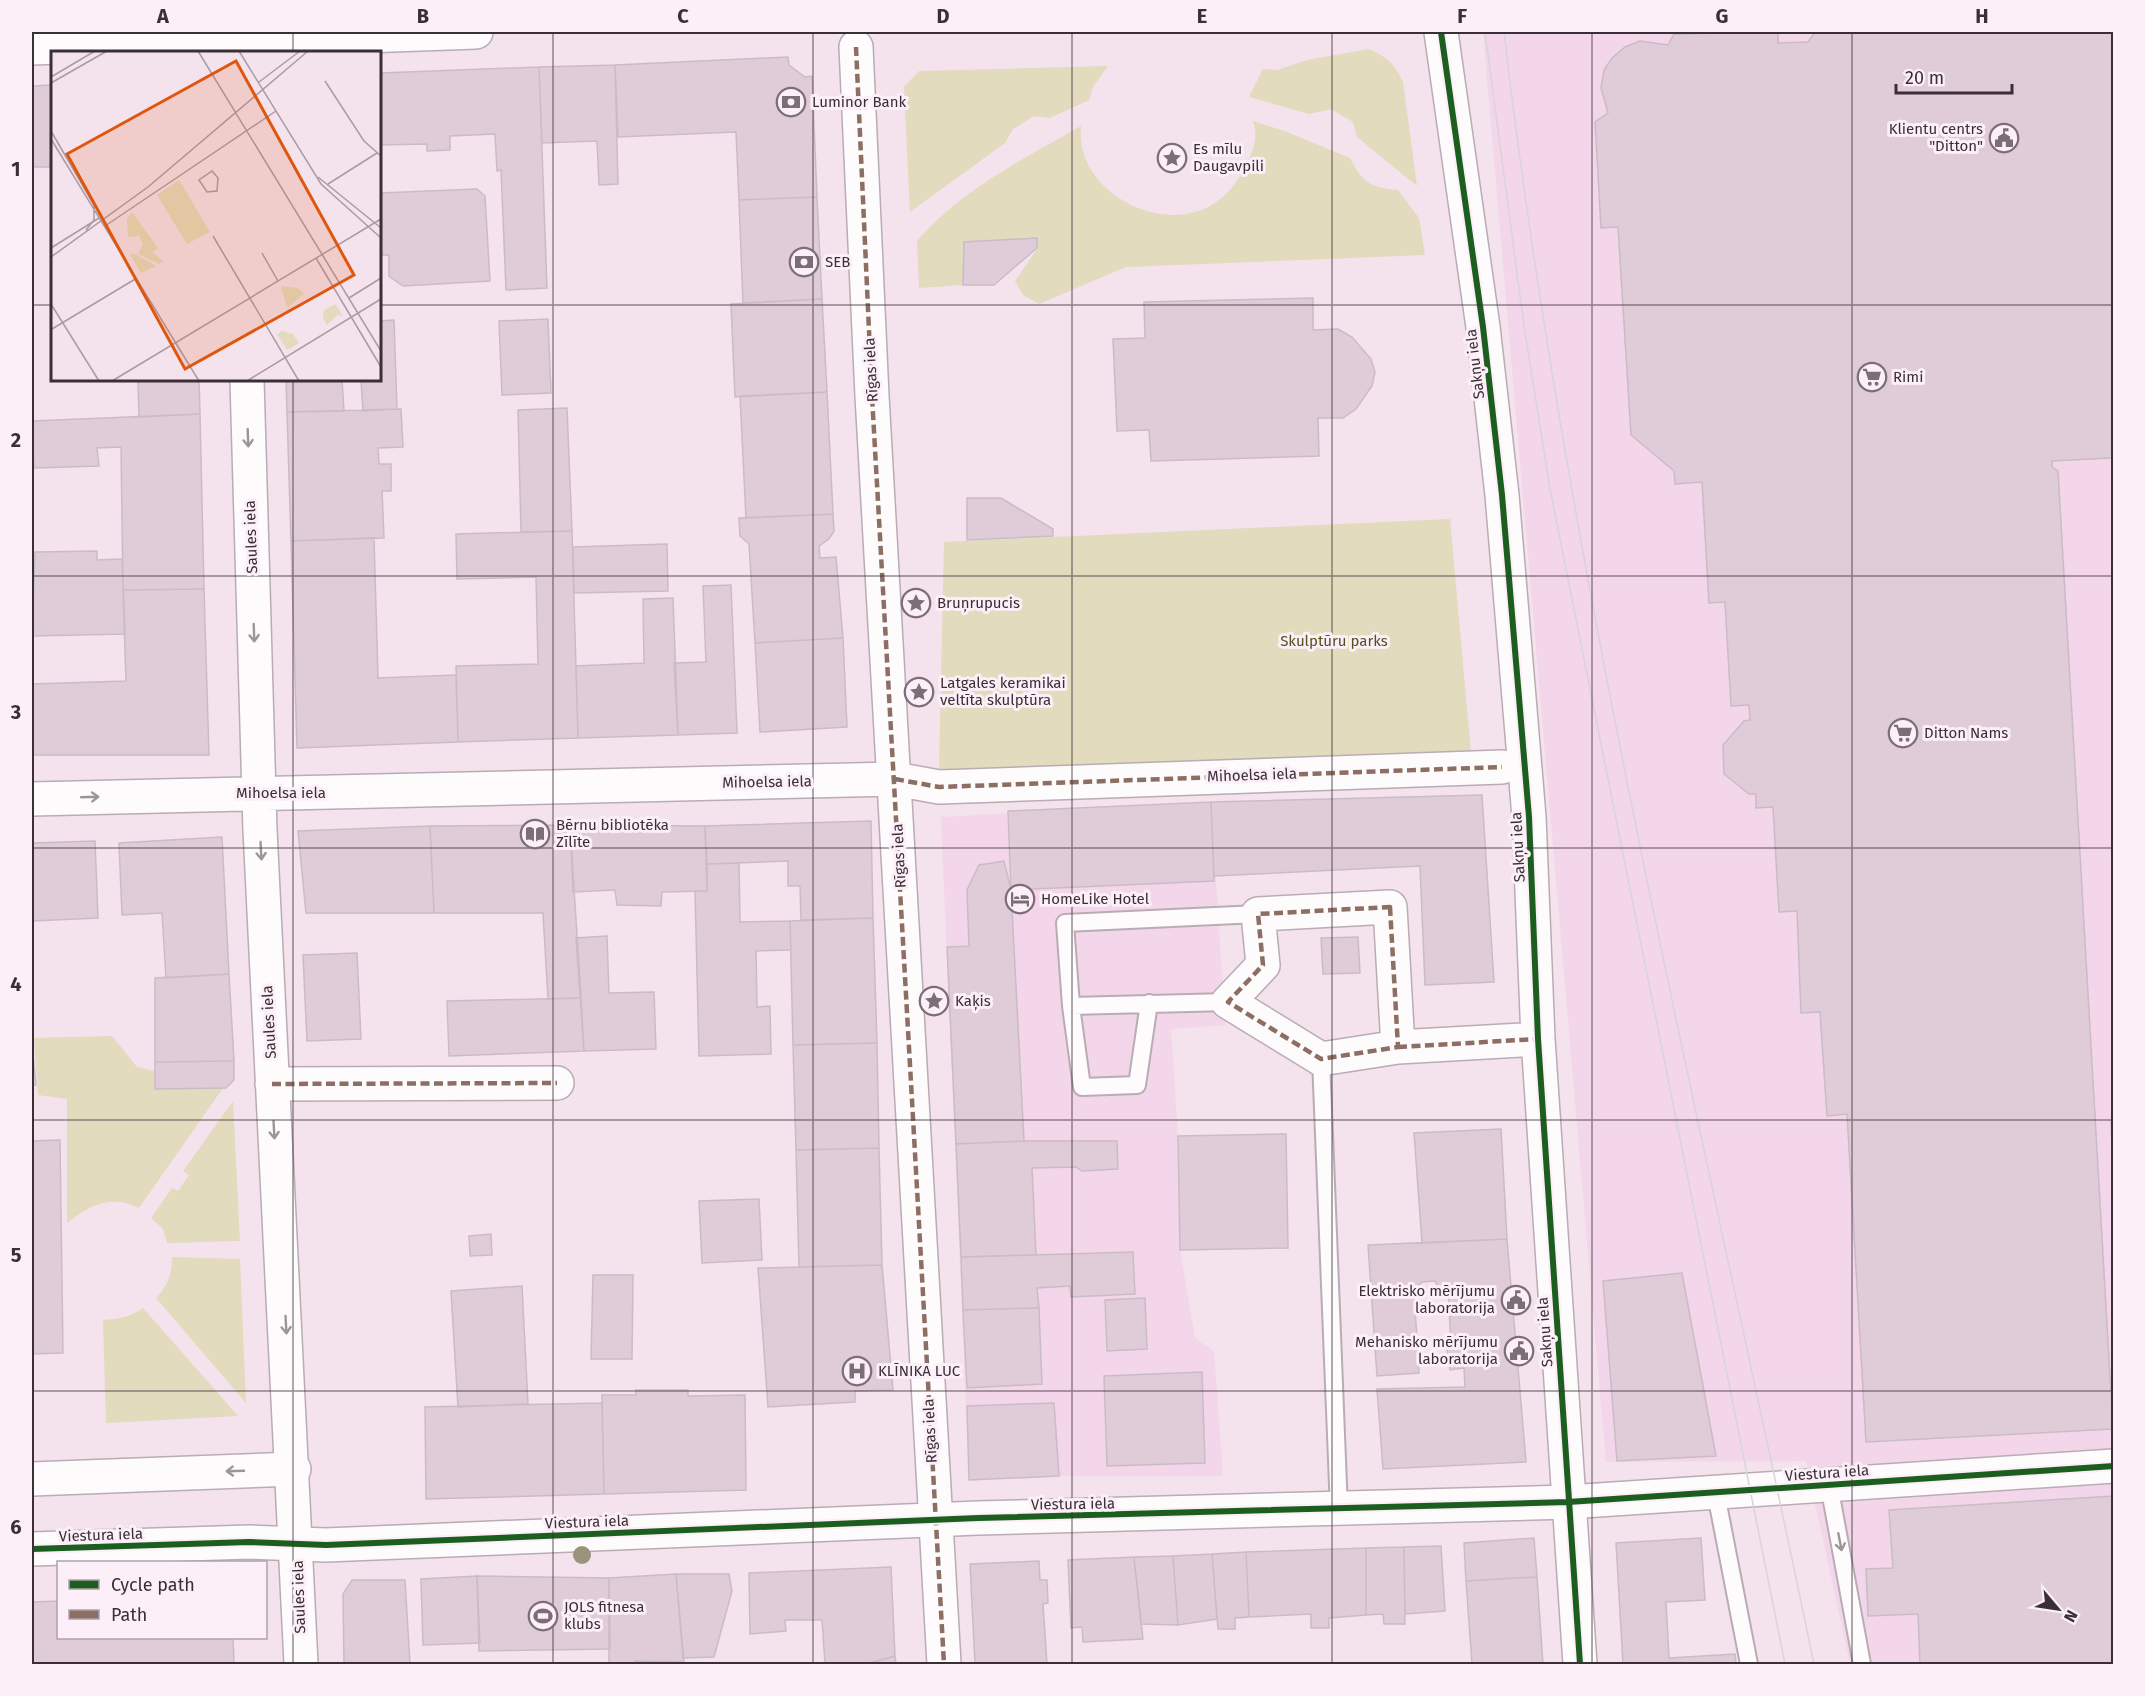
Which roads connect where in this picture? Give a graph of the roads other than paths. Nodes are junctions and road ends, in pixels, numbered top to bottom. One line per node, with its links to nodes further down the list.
1 (476, 32): 3 (street)
2 (1441, 32): 15 (street, Sakņu iela)
3 (236, 42): 5 (street)
4 (856, 47): 8 (street, Rīgas iela)
5 (32, 48)
6 (247, 381): 9 (street, Saules iela, one-way to 9)
7 (1502, 767): 8 (street, Mihoelsa iela)
8 (895, 779): 9 (street, Mihoelsa iela); 27 (street, Rīgas iela)
9 (259, 793): 10 (street, Mihoelsa iela, one-way to 9); 19 (street, Saules iela, one-way to 19)
10 (32, 799)
11 (1258, 914): 12 (street); 14 (lane); 16 (street)
12 (1228, 1002): 13 (lane); 17 (street)
13 (1149, 1003): 14 (lane); 14 (lane)
14 (1071, 1006)
15 (1538, 1039): 16 (street); 25 (street, Sakņu iela)
16 (1398, 1047): 17 (street)
17 (1321, 1059): 26 (lane)
18 (557, 1083): 19 (street)
19 (272, 1084): 21 (street, Saules iela, one-way to 21)
20 (2114, 1466): 23 (street, Viestura iela)
21 (294, 1469): 22 (street, one-way to 22); 28 (street, Saules iela)
22 (32, 1479)
23 (1829, 1485): 24 (street, Viestura iela); 34 (lane, one-way to 34)
24 (1716, 1494): 25 (street, Viestura iela); 33 (lane)
25 (1568, 1502): 26 (street, Viestura iela); 32 (street, Sakņu iela)
26 (1339, 1510): 27 (street, Viestura iela)
27 (935, 1520): 28 (street, Viestura iela); 31 (street, Rīgas iela)
28 (297, 1545): 29 (street, Viestura iela); 30 (street, Saules iela)
29 (32, 1549)
30 (302, 1665)
31 (944, 1665)
32 (1580, 1665)
33 (1749, 1665)
34 (1863, 1665)

